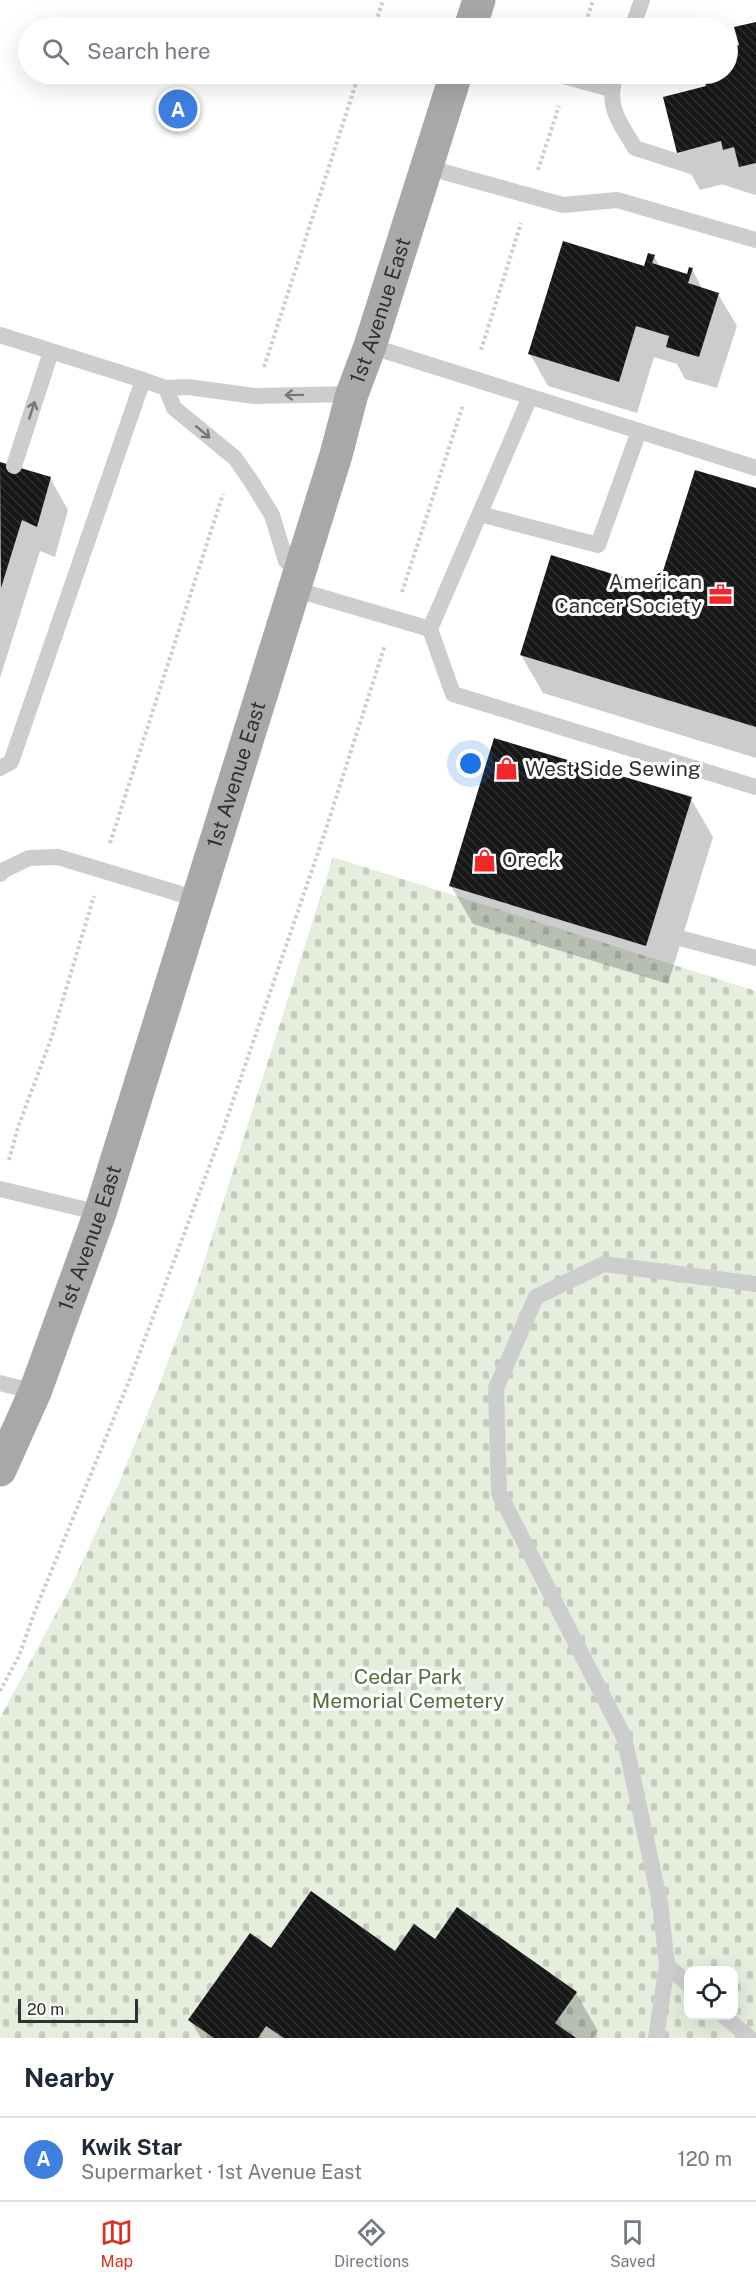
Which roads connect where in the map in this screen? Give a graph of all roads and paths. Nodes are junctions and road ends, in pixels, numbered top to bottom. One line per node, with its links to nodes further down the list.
1 (383, 0): 5 (path)
2 (479, 0): 6 (main road)
3 (593, 0): 7 (path)
4 (642, 0): 8 (lane)
5 (377, 18)
6 (473, 18)
7 (587, 18)
8 (636, 18)
9 (356, 84): 24 (path)
10 (453, 84): 13 (main road, 1st Avenue East)
11 (560, 84): 15 (path)
12 (613, 84): 14 (lane)
13 (426, 167): 15 (lane); 18 (main road, 1st Avenue East)
14 (756, 187)
15 (530, 196): 16 (lane); 20 (path)
16 (756, 240)
17 (0, 335): 19 (lane)
18 (370, 346): 20 (lane); 23 (main road, 1st Avenue East)
19 (51, 352): 21 (lane); 28 (lane, one-way to 19)
20 (471, 379): 25 (lane); 32 (path)
21 (143, 380): 22 (lane); 34 (lane)
22 (166, 388): 24 (lane); 27 (lane, one-way to 27)
23 (352, 394): 24 (lane, one-way to 24); 31 (main road, 1st Avenue East)
24 (254, 396)
25 (530, 397): 26 (lane); 30 (lane)
26 (639, 431): 29 (lane); 30 (lane)
27 (235, 458): 31 (lane); 36 (path)
28 (14, 466)
29 (756, 468)
30 (480, 514): 33 (lane)
31 (297, 580): 32 (lane); 38 (main road, 1st Avenue East)
32 (394, 618): 33 (lane); 47 (path)
33 (430, 629): 35 (lane)
34 (0, 768)
35 (756, 787)
36 (102, 870): 37 (lane); 38 (lane); 41 (path)
37 (0, 874)
38 (197, 899): 42 (main road, 1st Avenue East)
39 (683, 939): 40 (lane)
40 (756, 958)
41 (0, 1190): 42 (lane)
42 (100, 1213): 45 (main road, 1st Avenue East)
43 (756, 1284): 48 (lane)
44 (0, 1383): 45 (lane)
45 (35, 1392): 46 (main road, 1st Avenue East)
46 (0, 1470)
47 (0, 1691)
48 (667, 1965): 49 (lane); 51 (lane)
49 (684, 1980)
50 (729, 2020): 52 (lane)
51 (656, 2038)
52 (750, 2038)

